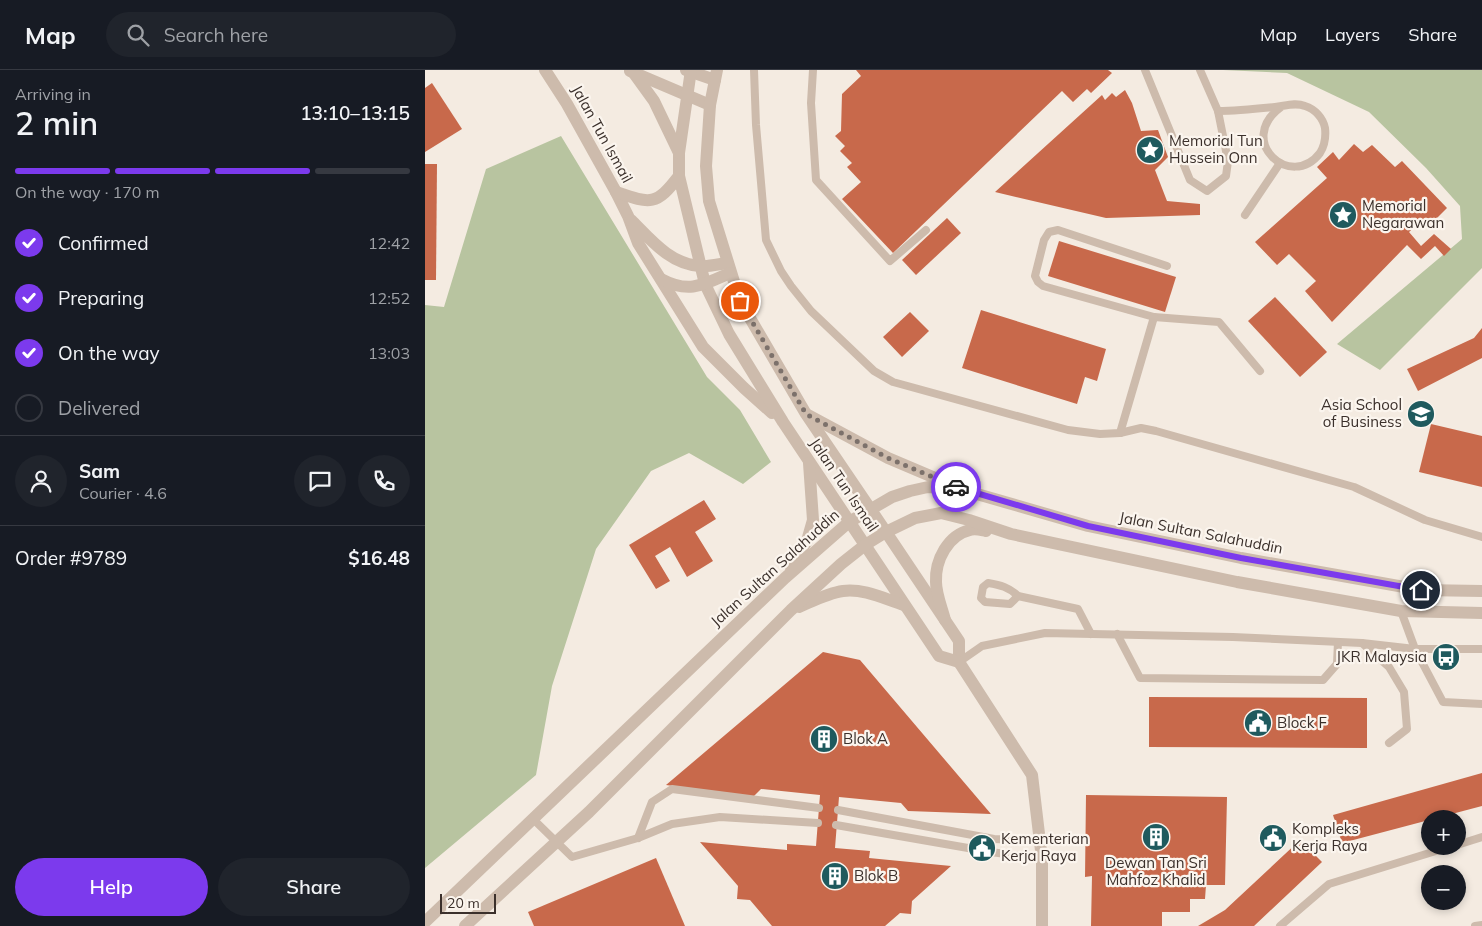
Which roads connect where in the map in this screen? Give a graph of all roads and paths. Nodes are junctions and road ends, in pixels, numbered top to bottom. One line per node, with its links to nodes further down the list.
1 (545, 70): 16 (street, Jalan Tun Ismail)
2 (754, 70): 29 (lane)
3 (813, 70): 19 (lane)
4 (1145, 70): 12 (lane)
5 (1200, 70): 12 (lane)
6 (630, 71): 9 (street); 13 (street)
7 (689, 71): 8 (street); 9 (street, Jalan Tun Ismail)
8 (716, 75): 10 (street, Jalan Tun Ismail)
9 (687, 96): 10 (street); 13 (street, Jalan Tun Ismail)
10 (710, 105): 22 (street, Jalan Tun Ismail)
11 (1281, 107): 12 (lane); 14 (lane); 14 (lane)
12 (1218, 111)
13 (679, 153): 15 (street, Jalan Tun Ismail)
14 (1280, 163): 18 (lane)
15 (679, 176): 16 (street); 20 (street, Jalan Tun Ismail)
16 (616, 192): 17 (street, Jalan Tun Ismail)
17 (628, 216): 20 (street, Jalan Tun Ismail); 23 (street, Jalan Tun Ismail)
18 (1245, 216)
19 (926, 230)
20 (700, 266): 22 (street, Jalan Tun Ismail); 24 (street, Jalan Tun Ismail)
21 (1167, 266): 25 (lane)
22 (729, 268): 24 (street); 27 (street, Jalan Tun Ismail)
23 (659, 278): 24 (street); 28 (street, Jalan Tun Ismail)
24 (705, 284): 28 (street, Jalan Tun Ismail)
25 (1154, 316): 26 (lane); 29 (lane)
26 (1261, 371)
27 (806, 414): 31 (street); 32 (street, Jalan Tun Ismail)
28 (783, 422): 30 (street, Jalan Tun Ismail)
29 (1120, 433): 36 (lane)
30 (809, 462): 33 (street, Jalan Tun Ismail); 38 (street)
31 (963, 490): 32 (street, Jalan Sultan Salahuddin); 39 (street, Jalan Sultan Salahuddin)
32 (870, 509): 33 (street, Jalan Sultan Salahuddin); 34 (street, Jalan Tun Ismail)
33 (849, 522): 37 (street, Jalan Tun Ismail); 38 (street, Jalan Sultan Salahuddin)
34 (886, 532): 35 (street); 37 (street); 45 (street, Jalan Tun Ismail)
35 (1011, 534): 43 (street); 45 (street)
36 (1482, 537)
37 (865, 545): 41 (street, Jalan Tun Ismail); 42 (street)
38 (785, 578): 57 (street, Jalan Sultan Salahuddin)
39 (1482, 591)
40 (1017, 596): 46 (lane)
41 (904, 605): 42 (street); 52 (street, Jalan Tun Ismail)
42 (791, 610): 63 (street)
43 (1401, 611): 44 (street); 50 (lane)
44 (1482, 613)
45 (945, 620): 52 (street, Jalan Tun Ismail)
46 (1091, 634): 47 (lane); 52 (lane)
47 (1117, 634): 48 (lane); 48 (lane)
48 (1337, 642): 49 (lane)
49 (1362, 643): 50 (lane); 54 (lane)
50 (1415, 648): 51 (lane); 53 (lane)
51 (1482, 649)
52 (959, 662): 62 (street, Jalan Tun Ismail)
53 (1482, 704)
54 (1389, 743)
55 (819, 808): 61 (lane)
56 (838, 810): 62 (lane)
57 (533, 819): 63 (lane); 67 (street, Jalan Sultan Salahuddin)
58 (818, 823): 61 (lane)
59 (836, 825): 66 (lane)
60 (1482, 837): 64 (lane)
61 (639, 838): 63 (lane)
62 (1039, 841): 66 (street, Jalan Tun Ismail)
63 (555, 842): 69 (street)
64 (1466, 842)
65 (1423, 855): 71 (lane)
66 (1042, 859): 70 (street, Jalan Tun Ismail)
67 (425, 922)
68 (1482, 925): 72 (lane)
69 (465, 926)
70 (1042, 926)
71 (1280, 926)
72 (1475, 926)

